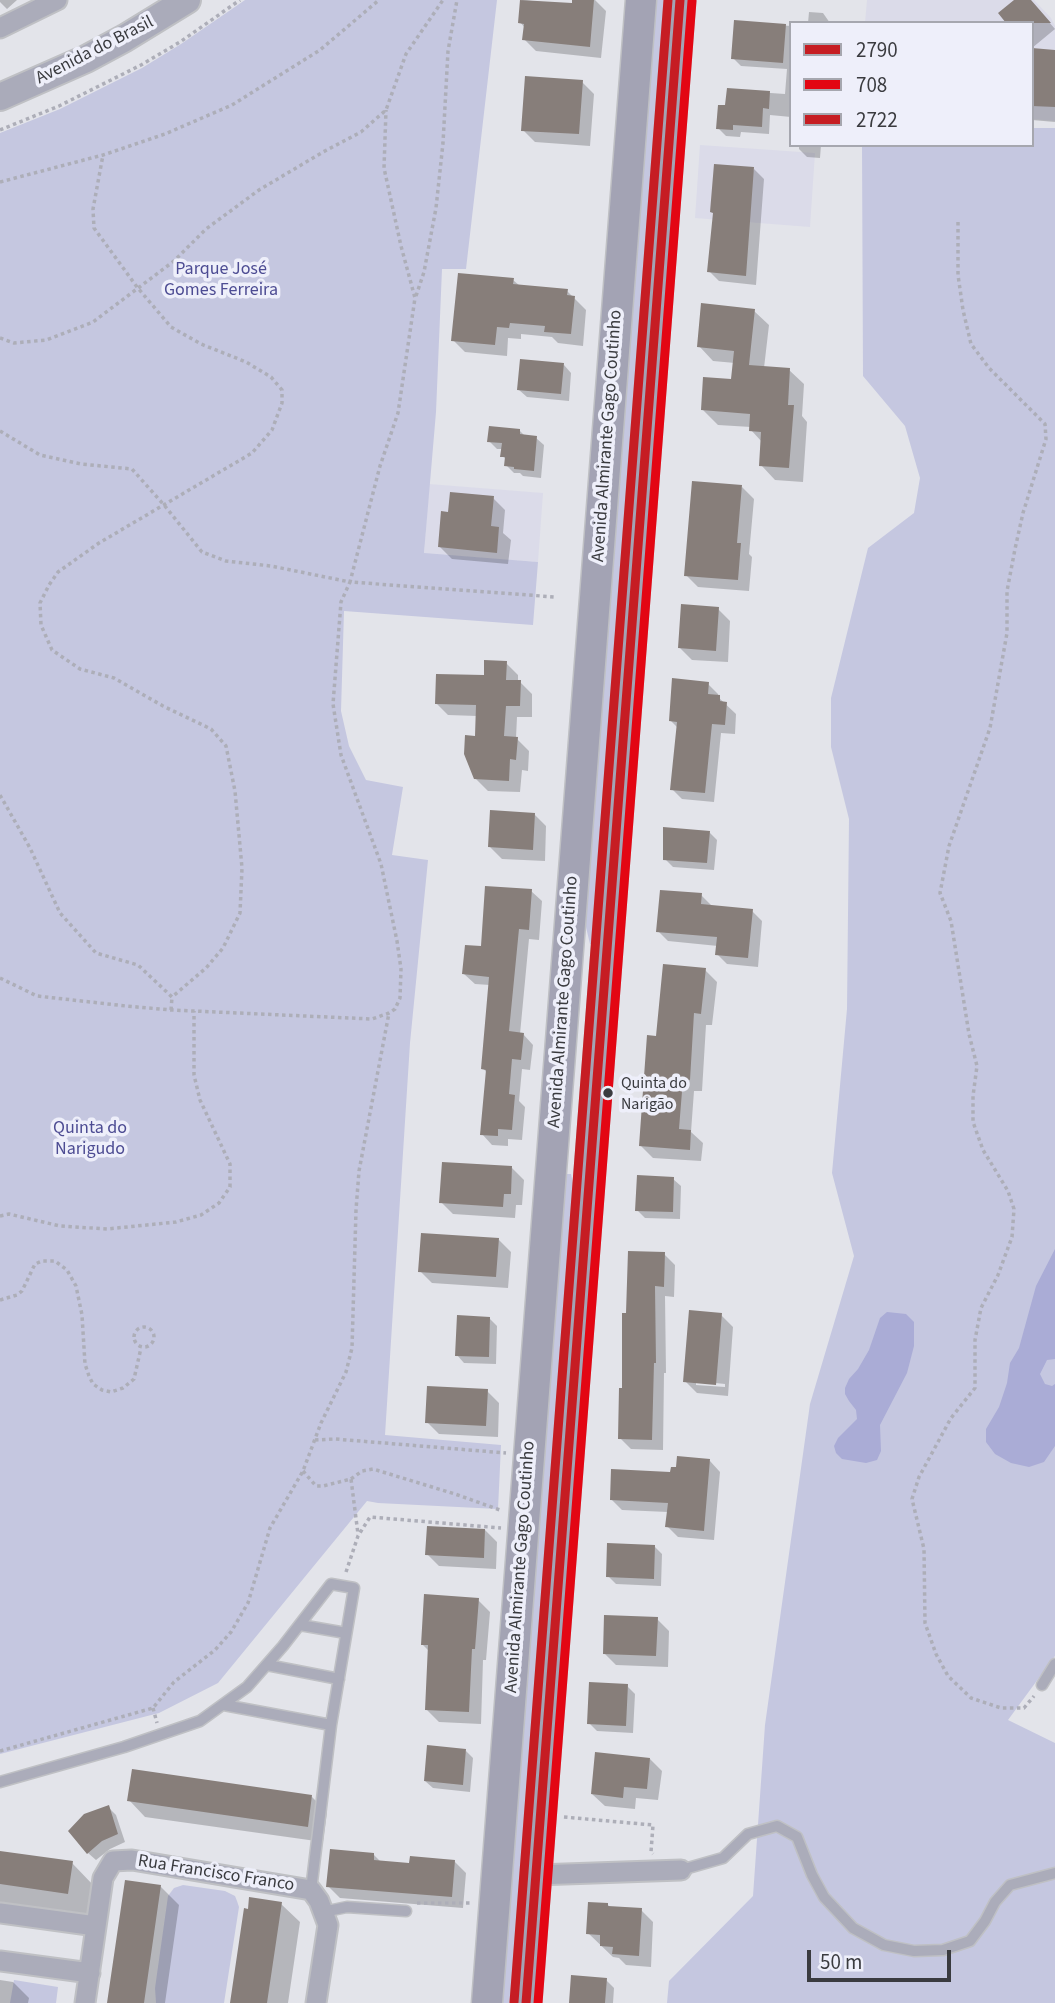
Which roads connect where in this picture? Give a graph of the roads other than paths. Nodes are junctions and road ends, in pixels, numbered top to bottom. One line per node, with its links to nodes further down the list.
1 (57, 0): 5 (street)
2 (187, 0): 6 (main road, Avenida do Brasil)
3 (641, 0): 7 (main road, Avenida Almirante Gago Coutinho)
4 (680, 0): 8 (main road)
5 (0, 27)
6 (0, 97)
7 (562, 1036): 8 (main road); 9 (main road, Avenida Almirante Gago Coutinho)
8 (600, 1038): 10 (main road)
9 (558, 1078): 10 (main road); 32 (main road, Avenida Almirante Gago Coutinho)
10 (597, 1080): 22 (main road)
11 (300, 1625): 12 (lane); 12 (lane); 14 (lane)
12 (346, 1633): 15 (lane)
13 (1055, 1664): 16 (lane)
14 (267, 1665): 15 (lane); 17 (lane)
15 (339, 1679): 18 (lane)
16 (1042, 1685)
17 (224, 1705): 18 (lane); 19 (lane)
18 (331, 1725): 23 (lane)
19 (0, 1782)
20 (672, 1871): 21 (lane); 22 (street)
21 (1055, 1873)
22 (536, 1875): 33 (main road)
23 (311, 1889): 25 (street, Rua Francisco Franco); 27 (street, Rua Francisco Franco)
24 (406, 1911): 25 (lane)
25 (323, 1912): 31 (street, Rua Francisco Franco)
26 (0, 1913): 27 (street)
27 (96, 1926): 29 (street)
28 (0, 1961): 29 (street)
29 (90, 1973): 30 (street)
30 (85, 2003)
31 (316, 2003)
32 (487, 2003)
33 (526, 2003)

